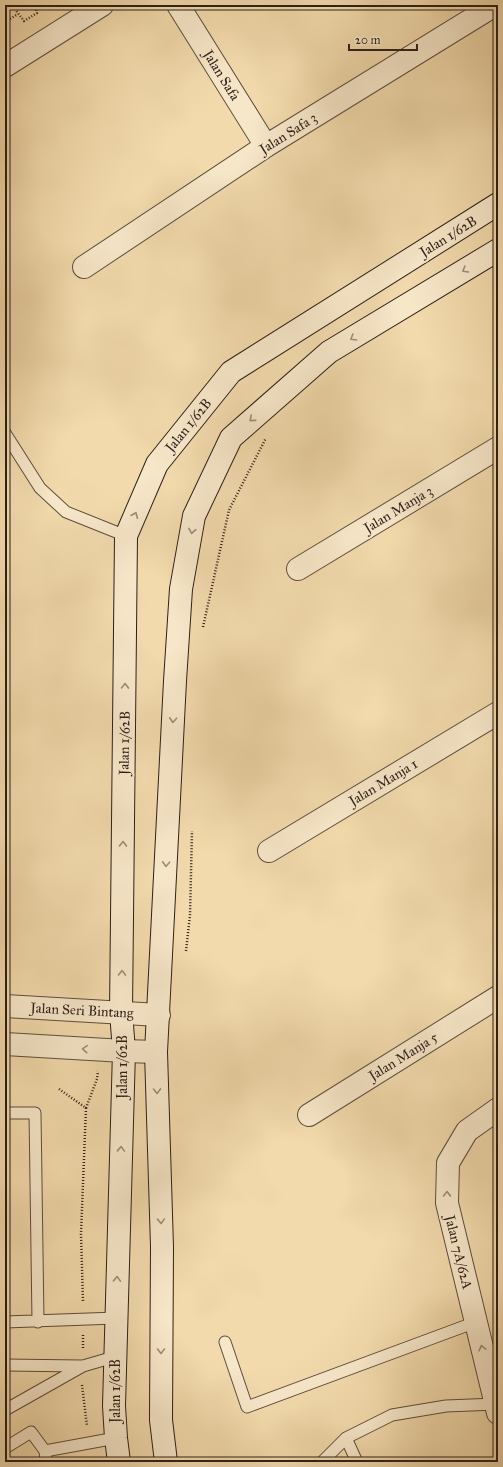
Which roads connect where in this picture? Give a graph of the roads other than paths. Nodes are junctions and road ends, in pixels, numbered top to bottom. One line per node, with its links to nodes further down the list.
1 (102, 5): 4 (main road)
2 (178, 5): 5 (main road, Jalan Safa)
3 (495, 5): 5 (main road, Jalan Safa 3)
4 (5, 66)
5 (266, 146): 8 (main road, Jalan Safa 3)
6 (498, 204): 11 (main road, Jalan 1/62B, one-way to 6)
7 (498, 250): 18 (main road, one-way to 18)
8 (84, 267)
9 (5, 433): 11 (lane)
10 (498, 448): 12 (main road, Jalan Manja 3)
11 (126, 536): 17 (main road, Jalan 1/62B, one-way to 11)
12 (298, 569)
13 (498, 714): 14 (main road, Jalan Manja 1)
14 (269, 851)
15 (498, 997): 24 (main road, Jalan Manja 5)
16 (5, 1006): 17 (main road, Jalan Seri Bintang)
17 (121, 1012): 18 (main road, Jalan Seri Bintang); 20 (main road, Jalan 1/62B)
18 (158, 1015): 21 (main road)
19 (5, 1044): 20 (main road, one-way to 19)
20 (124, 1051): 21 (main road); 25 (main road, Jalan 1/62B, one-way to 20)
21 (156, 1052): 40 (main road, one-way to 40)
22 (498, 1109): 28 (main road, Jalan 7A/62A, one-way to 22)
23 (5, 1113): 27 (lane)
24 (309, 1115)
25 (116, 1318): 27 (lane); 30 (main road, Jalan 1/62B)
26 (5, 1322): 27 (lane)
27 (38, 1322)
28 (476, 1322): 29 (lane); 33 (main road, Jalan 7A/62A, one-way to 28)
29 (225, 1342)
30 (114, 1357): 32 (lane); 35 (main road, Jalan 1/62B)
31 (5, 1365): 32 (lane)
32 (83, 1366): 34 (lane)
33 (497, 1408): 36 (lane)
34 (5, 1410)
35 (116, 1438): 38 (lane); 39 (main road, Jalan 1/62B)
36 (346, 1438): 41 (lane); 42 (lane)
37 (5, 1448): 38 (lane)
38 (46, 1457)
39 (119, 1462)
40 (166, 1462)
41 (322, 1462)
42 (357, 1462)

